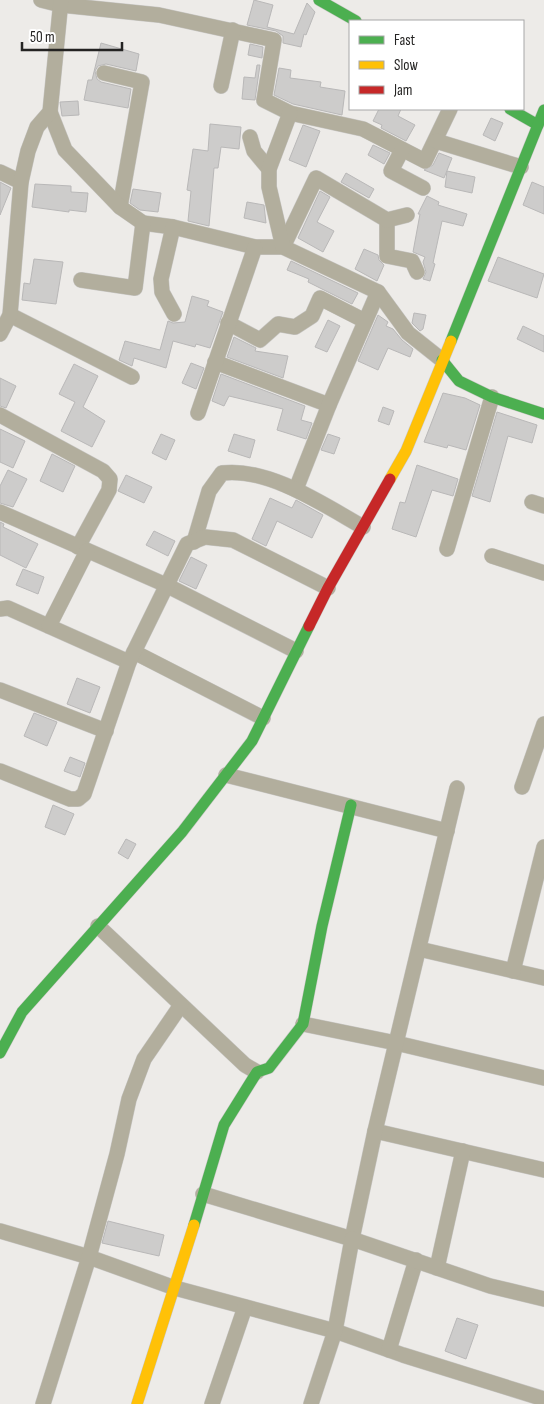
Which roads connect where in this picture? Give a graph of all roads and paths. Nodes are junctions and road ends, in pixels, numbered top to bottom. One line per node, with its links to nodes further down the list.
1 (41, 0): 3 (street)
2 (319, 0): 4 (street)
3 (61, 2): 5 (street); 11 (street)
4 (354, 20)
5 (233, 30): 7 (street); 12 (street)
6 (104, 74): 22 (street)
7 (221, 86)
8 (450, 110): 15 (street)
9 (512, 110): 13 (street)
10 (544, 110): 13 (street)
11 (50, 112): 20 (street); 22 (street)
12 (290, 113): 16 (street); 18 (street)
13 (538, 125): 17 (street)
14 (250, 137): 18 (street)
15 (436, 141): 16 (street); 17 (street)
16 (402, 150): 21 (street)
17 (521, 167): 39 (street)
18 (269, 169): 28 (street)
19 (0, 172): 20 (street)
20 (21, 182): 30 (street)
21 (423, 188)
22 (120, 207): 25 (street)
23 (407, 215): 24 (street)
24 (387, 220): 28 (street); 31 (street)
25 (143, 223): 26 (street); 32 (street)
26 (173, 227): 27 (street); 34 (street)
27 (254, 247): 28 (street); 37 (street)
28 (283, 247): 33 (street)
29 (0, 257): 30 (street)
30 (14, 263): 35 (street)
31 (417, 272)
32 (81, 280)
33 (378, 292): 36 (street); 39 (street)
34 (174, 314)
35 (10, 315): 38 (street); 41 (street)
36 (365, 321): 37 (street); 43 (street)
37 (228, 323): 40 (street)
38 (0, 334)
39 (442, 360): 42 (street); 49 (street)
40 (215, 362): 43 (street); 44 (street)
41 (132, 377)
42 (492, 397): 45 (street); 52 (street)
43 (329, 405): 47 (street)
44 (198, 413)
45 (544, 414)
46 (0, 415): 51 (street)
47 (296, 489): 49 (street); 50 (street)
48 (0, 512): 51 (street)
49 (363, 527): 56 (street)
50 (194, 542): 55 (street); 56 (street)
51 (82, 549): 55 (street); 58 (street)
52 (447, 549)
53 (492, 556): 54 (street)
54 (544, 573)
55 (166, 585): 59 (street); 60 (street)
56 (328, 588): 59 (street)
57 (0, 609): 58 (street)
58 (49, 626): 60 (street)
59 (296, 651): 62 (street)
60 (132, 657): 62 (street); 64 (street)
61 (0, 690): 64 (street)
62 (263, 718): 66 (street)
63 (544, 724): 67 (street)
64 (106, 731): 65 (street)
65 (1, 774)
66 (226, 775): 69 (street); 73 (street)
67 (522, 787)
68 (457, 788): 70 (street)
69 (351, 805): 70 (street); 78 (street)
70 (447, 831): 74 (street)
71 (544, 846): 72 (street)
72 (541, 870): 75 (street)
73 (98, 926): 77 (street); 80 (street)
74 (419, 949): 75 (street); 79 (street)
75 (513, 971): 76 (street)
76 (544, 978)
77 (181, 1005): 81 (street); 89 (street)
78 (302, 1024): 79 (street); 81 (street)
79 (396, 1043): 82 (street); 83 (street)
80 (0, 1053)
81 (257, 1072): 86 (street)
82 (544, 1078)
83 (375, 1131): 84 (street); 88 (street)
84 (463, 1151): 85 (street); 91 (street)
85 (544, 1170)
86 (203, 1194): 88 (street); 92 (street)
87 (0, 1231): 89 (street)
88 (352, 1238): 90 (street); 95 (street)
89 (89, 1257): 92 (street); 98 (street)
90 (416, 1260): 91 (street); 96 (street)
91 (437, 1268): 93 (street)
92 (176, 1288): 94 (street); 99 (street)
93 (544, 1299)
94 (244, 1307): 95 (street); 100 (street)
95 (335, 1331): 96 (street); 101 (street)
96 (388, 1350): 97 (street)
97 (544, 1399)
98 (43, 1404)
99 (137, 1404)
100 (212, 1404)
101 (311, 1404)

